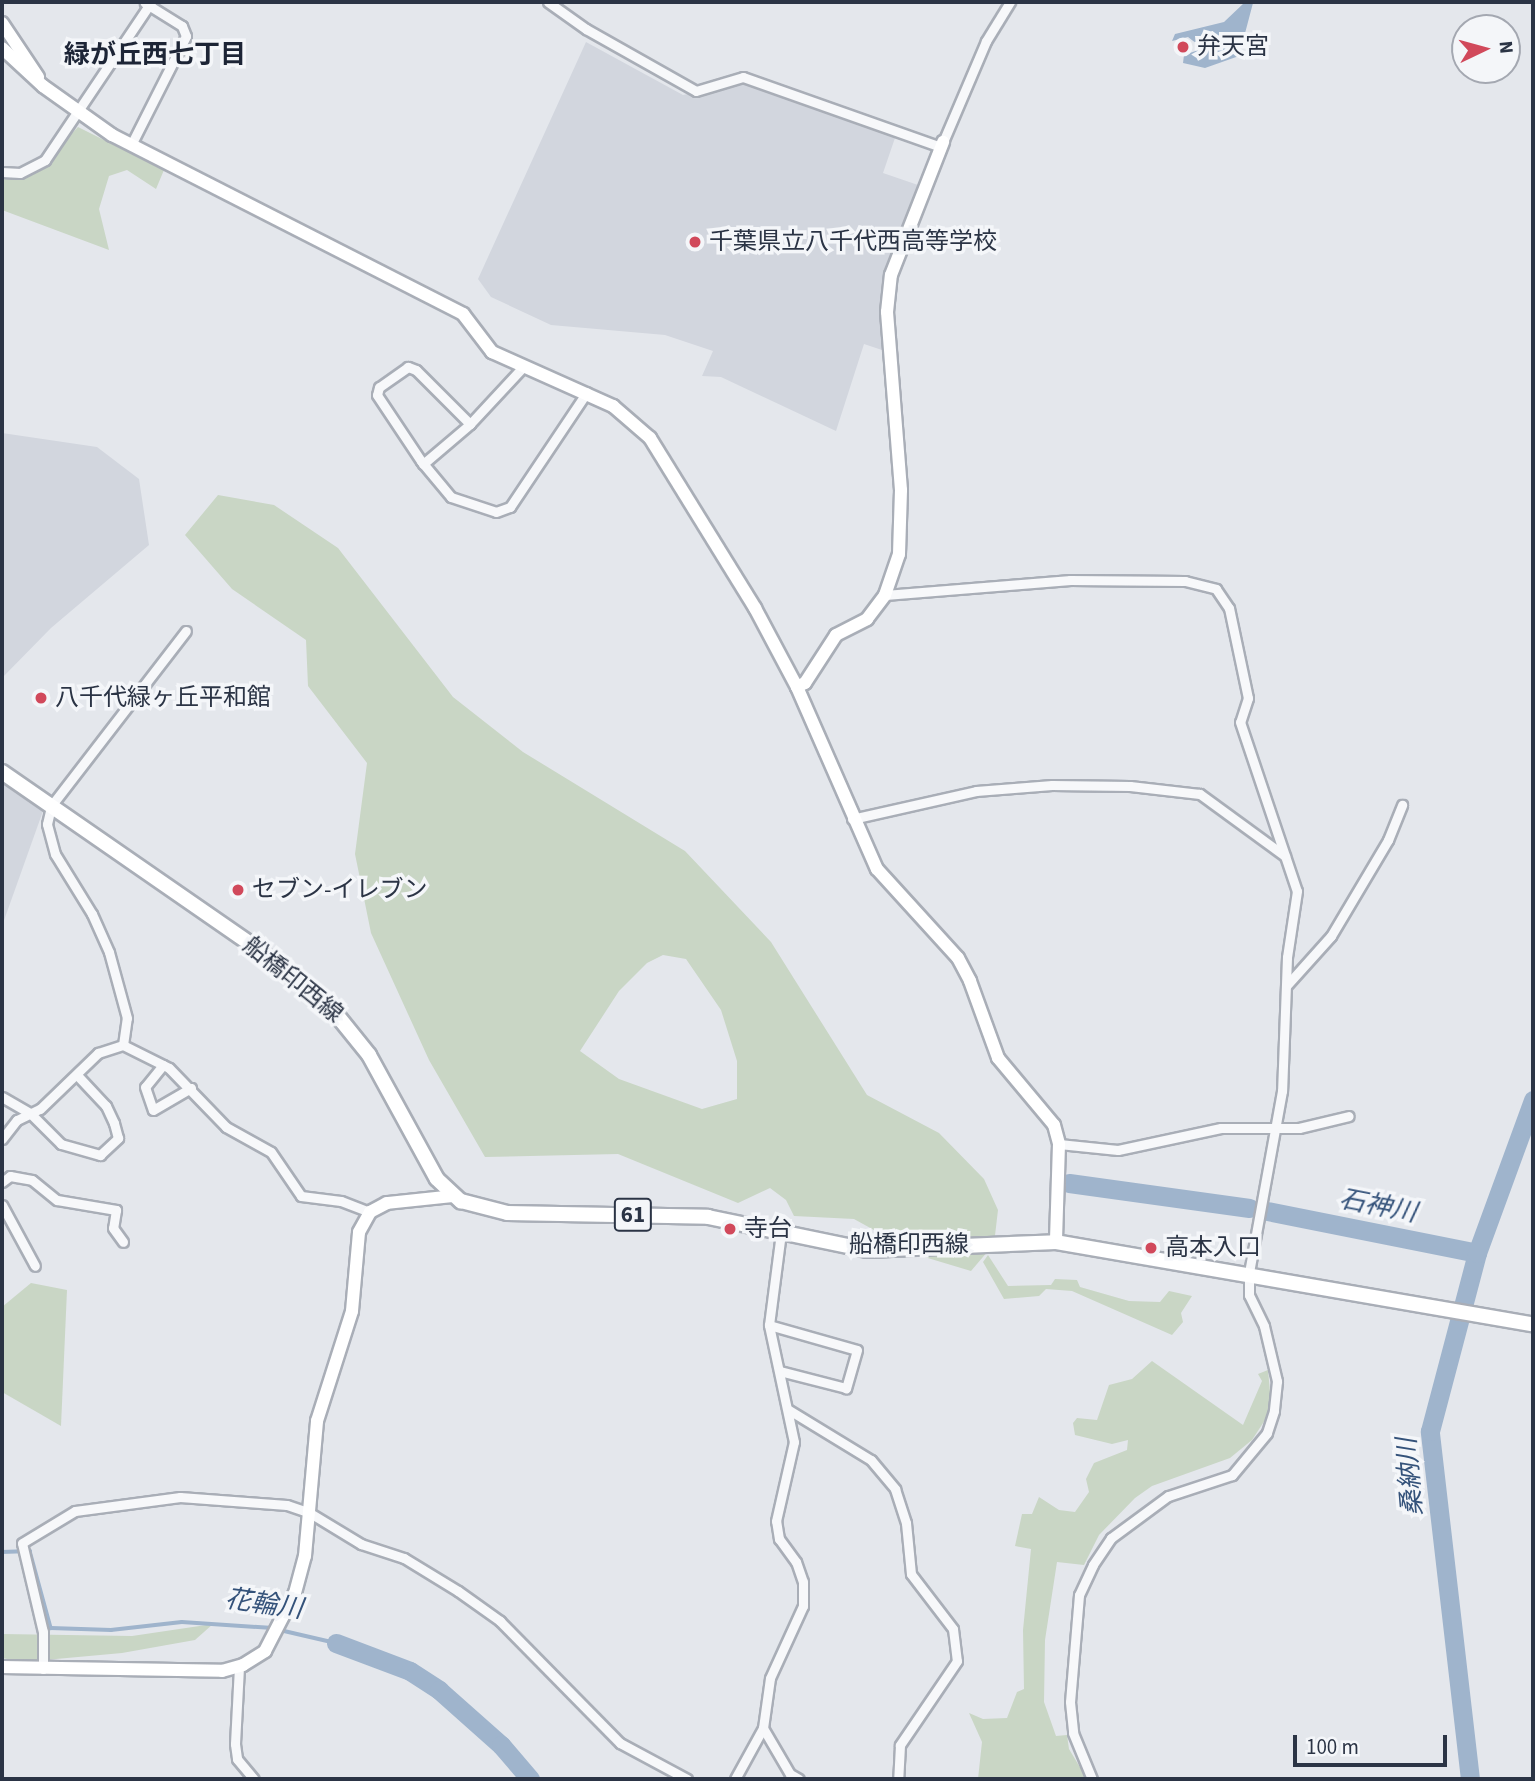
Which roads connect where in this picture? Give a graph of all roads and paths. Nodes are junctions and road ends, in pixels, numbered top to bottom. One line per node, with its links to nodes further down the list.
1 (548, 2): 9 (street)
2 (1010, 2): 9 (street)
3 (147, 3): 7 (street); 8 (street)
4 (2, 23): 6 (street)
5 (2, 48): 6 (street)
6 (43, 86): 7 (street)
7 (79, 114): 8 (street); 10 (street)
8 (131, 145): 11 (street)
9 (942, 145): 15 (street)
10 (2, 172)
11 (523, 367): 12 (street); 13 (street)
12 (587, 392): 14 (street); 17 (street)
13 (470, 424): 14 (street); 14 (street)
14 (423, 464)
15 (885, 595): 17 (street); 22 (street)
16 (186, 631): 20 (street)
17 (797, 687): 21 (street)
18 (2, 772): 20 (main road, 船橋印西線)
19 (1402, 805): 23 (street)
20 (51, 806): 24 (street); 35 (main road, 船橋印西線)
21 (852, 819): 22 (street); 33 (street)
22 (1286, 856): 23 (street)
23 (1287, 985): 31 (street)
24 (123, 1045): 25 (street); 26 (street)
25 (163, 1065): 27 (street); 27 (street)
26 (77, 1075): 29 (street); 29 (street)
27 (191, 1088): 37 (street)
28 (2, 1097): 29 (street)
29 (30, 1114): 32 (street)
30 (1349, 1116): 31 (street)
31 (1272, 1129): 33 (street); 42 (street)
32 (2, 1139)
33 (1059, 1144): 40 (street)
34 (2, 1182): 39 (street)
35 (454, 1196): 37 (street); 38 (main road, 船橋印西線 / 61)
36 (2, 1205): 41 (street)
37 (370, 1212): 47 (street)
38 (781, 1233): 40 (main road, 船橋印西線 / 61); 44 (street)
39 (123, 1242)
40 (1056, 1242): 42 (main road, 船橋印西線 / 61)
41 (34, 1266)
42 (1249, 1273): 43 (main road, 船橋印西線 / 61); 57 (street)
43 (1533, 1324)
44 (769, 1325): 45 (street); 45 (street)
45 (780, 1371): 46 (street)
46 (789, 1410): 51 (street); 56 (street)
47 (310, 1513): 49 (street); 50 (street); 53 (street)
48 (2, 1667): 50 (street)
49 (239, 1667): 50 (street); 52 (street)
50 (43, 1669)
51 (763, 1728): 54 (street); 55 (street)
52 (254, 1779)
53 (687, 1779)
54 (735, 1779)
55 (799, 1779)
56 (898, 1779)
57 (1092, 1779)

